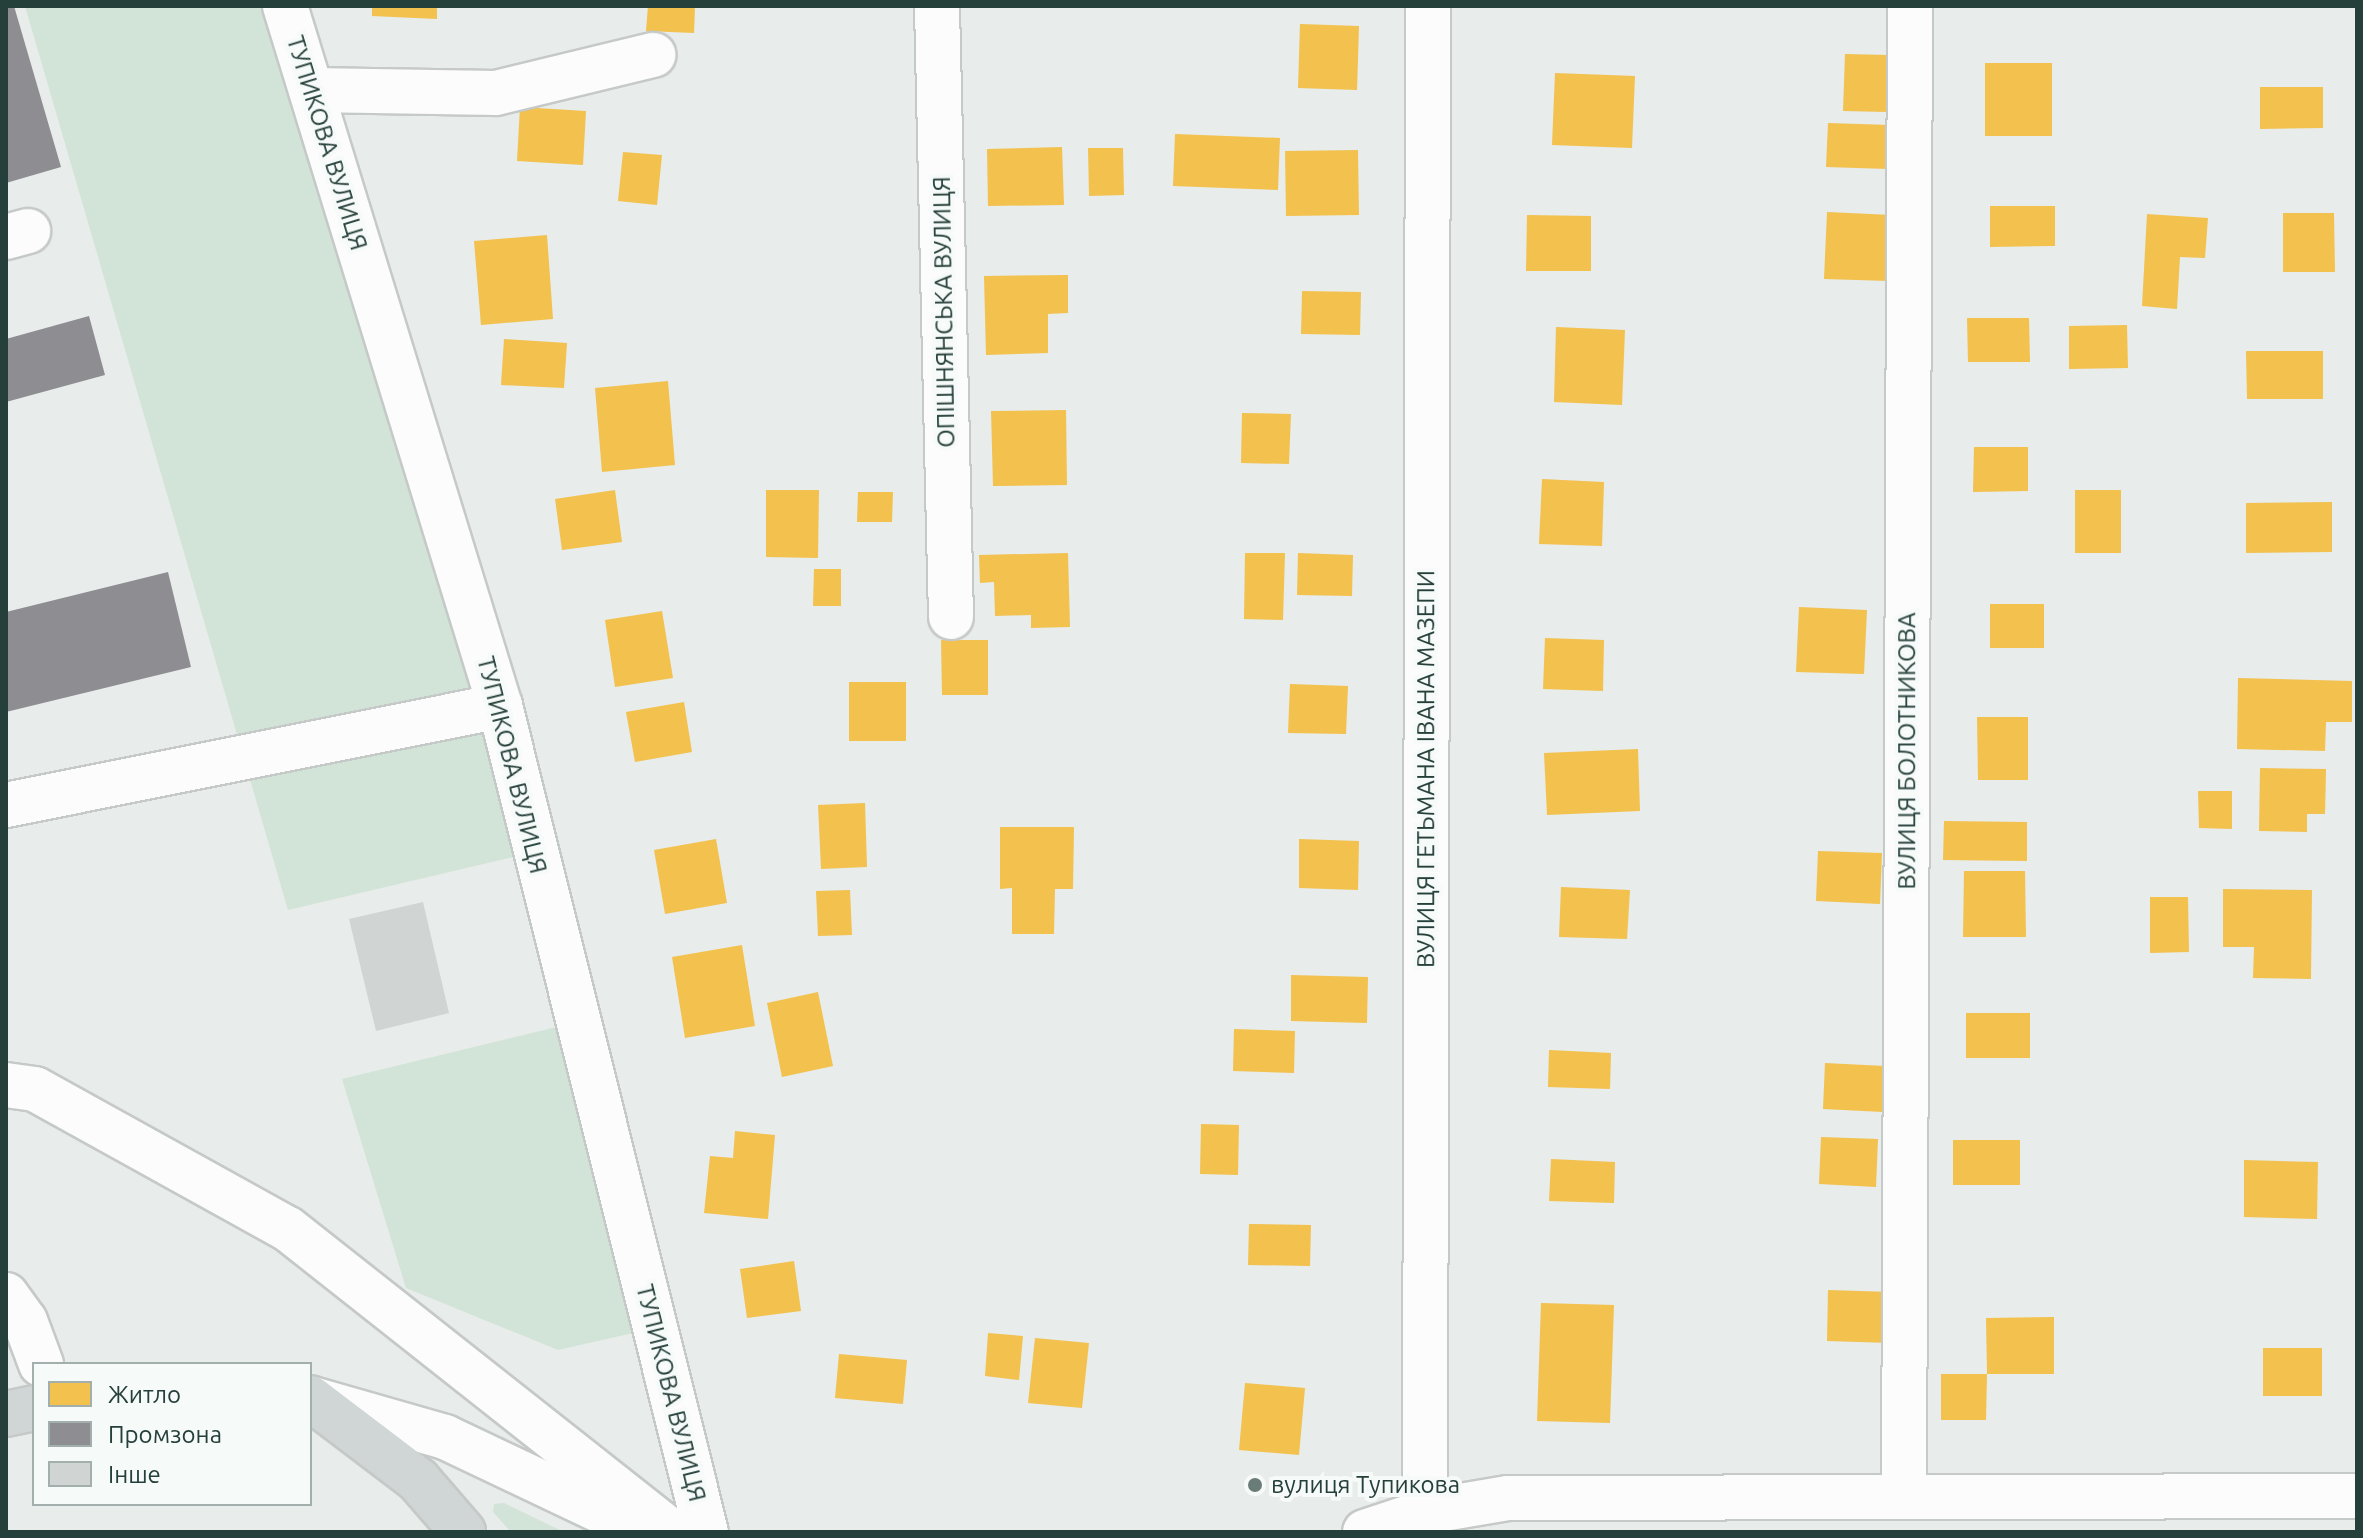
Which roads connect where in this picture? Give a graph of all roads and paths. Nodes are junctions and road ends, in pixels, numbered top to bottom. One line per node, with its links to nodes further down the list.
1 (285, 6): 6 (street, ТУПИКОВА ВУЛИЦЯ)
2 (937, 6): 7 (street, ОПІШНЯНСЬКА ВУЛИЦЯ)
3 (1428, 6): 20 (street, ВУЛИЦЯ ГЕТЬМАНА ІВАНА МАЗЕПИ)
4 (1910, 6): 17 (street, ВУЛИЦЯ БОЛОТНИКОВА)
5 (653, 55): 6 (street)
6 (311, 90): 8 (street, ТУПИКОВА ВУЛИЦЯ)
7 (951, 617)
8 (500, 706): 9 (street); 24 (street, ТУПИКОВА ВУЛИЦЯ)
9 (6, 805)
10 (6, 1085): 23 (street)
11 (6, 1295): 12 (street)
12 (40, 1362)
13 (312, 1398): 22 (street)
14 (312, 1399): 21 (main road)
15 (32, 1408): 16 (main road)
16 (6, 1414)
17 (1904, 1496): 19 (street); 20 (street)
18 (2357, 1496): 19 (street)
19 (2241, 1514)
20 (1425, 1522): 25 (street)
21 (463, 1532)
22 (645, 1532)
23 (672, 1532)
24 (706, 1532)
25 (1365, 1532)

